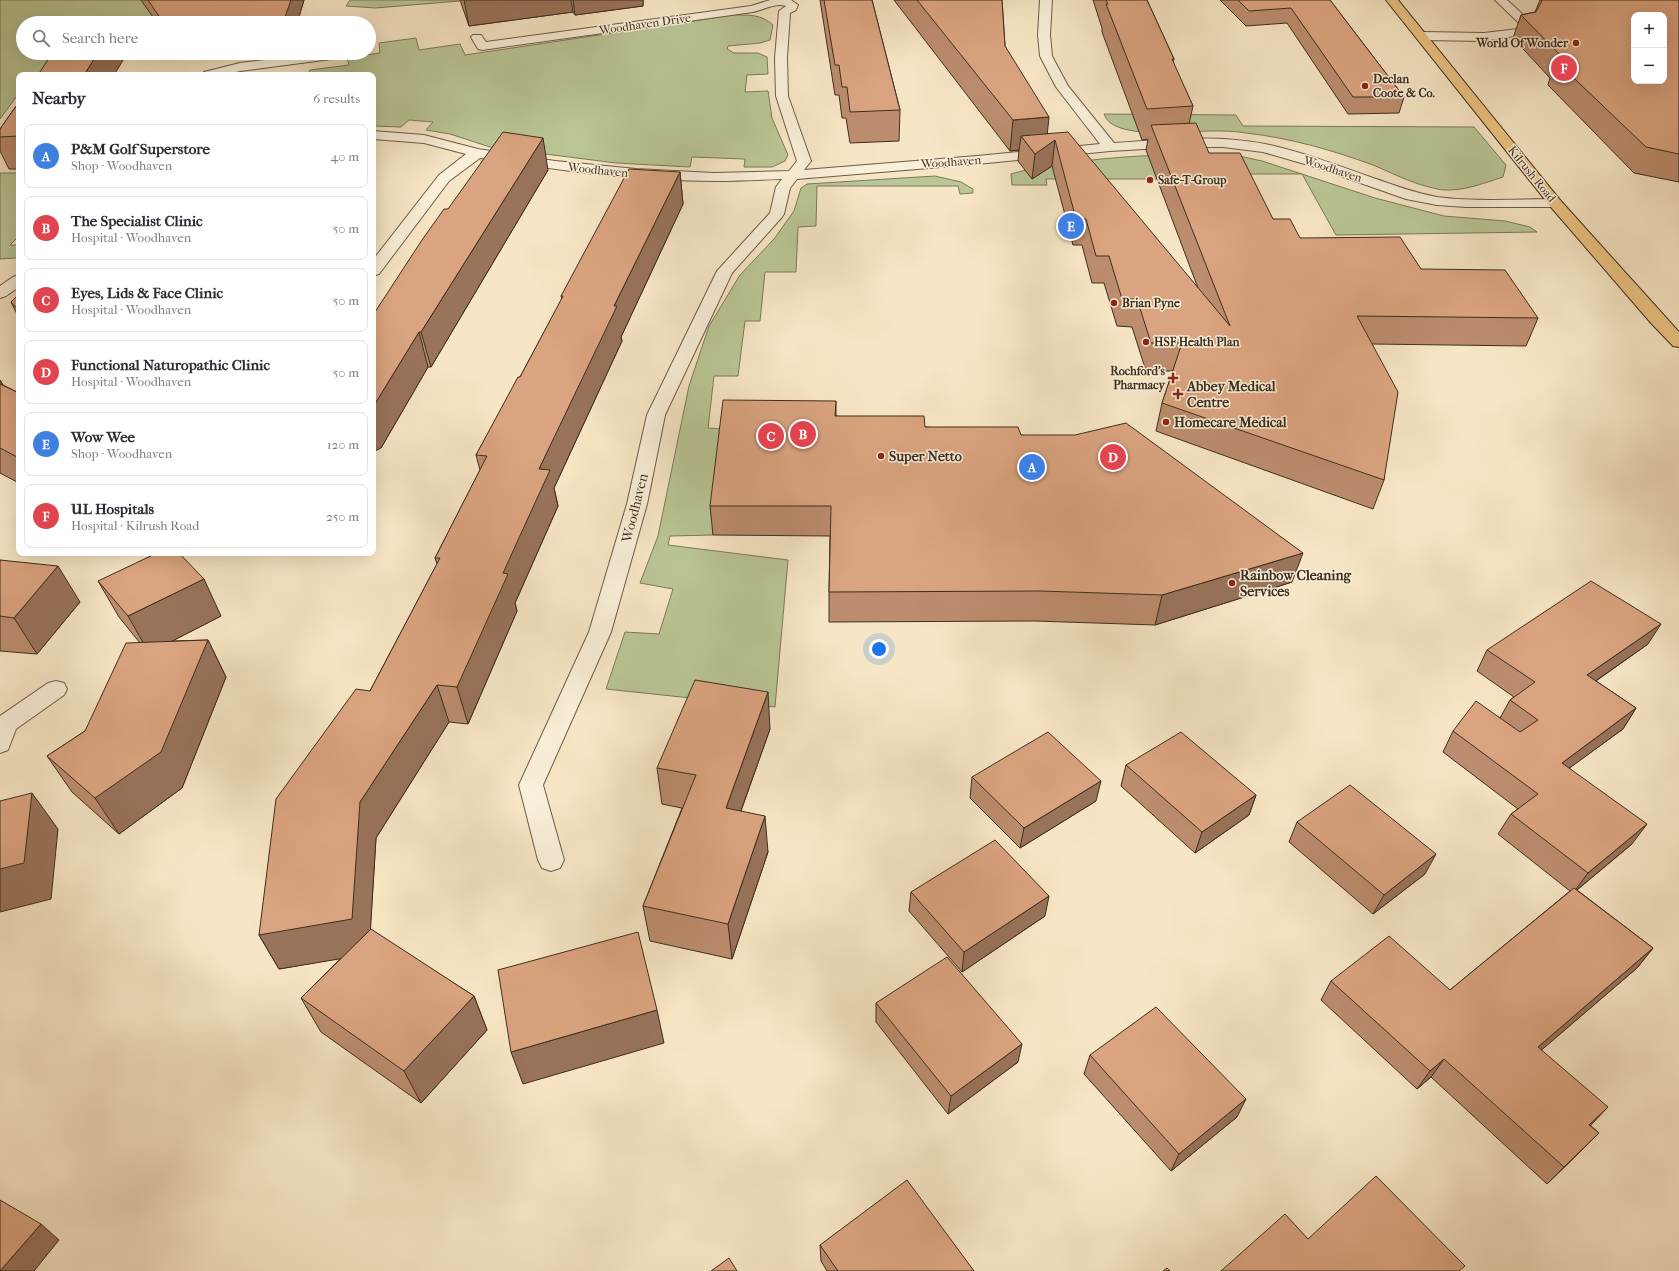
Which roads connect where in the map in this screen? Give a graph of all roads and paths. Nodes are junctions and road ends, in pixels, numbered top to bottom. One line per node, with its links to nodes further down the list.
1 (1046, 0): 11 (street)
2 (1392, 0): 5 (main road, Kilrush Road)
3 (1501, 0): 5 (street)
4 (784, 26): 6 (street, Woodhaven Drive); 13 (street, Woodhaven)
5 (1422, 36): 14 (main road, Kilrush Road)
6 (477, 37)
7 (295, 60): 8 (street); 9 (street)
8 (220, 72)
9 (296, 72)
10 (376, 135): 12 (street, Woodhaven)
11 (1110, 147): 13 (street, Woodhaven); 14 (street, Woodhaven)
12 (477, 153): 13 (street, Woodhaven); 15 (street)
13 (792, 175): 23 (street, Woodhaven)
14 (1555, 203): 20 (main road, Kilrush Road)
15 (376, 267)
16 (0, 277): 17 (street)
17 (16, 279)
18 (16, 281): 19 (street)
19 (0, 293)
20 (1679, 342)
21 (56, 689): 22 (street)
22 (2, 731)
23 (551, 860)

